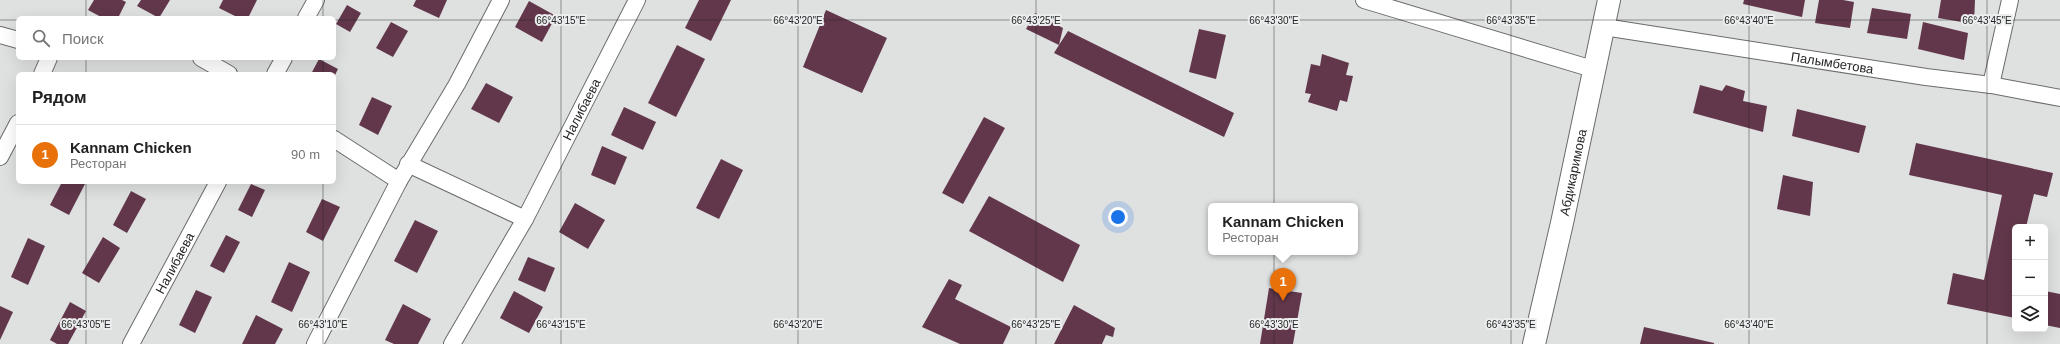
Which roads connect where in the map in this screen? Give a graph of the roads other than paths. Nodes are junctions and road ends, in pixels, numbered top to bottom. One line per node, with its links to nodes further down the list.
1 (316, 0): 7 (street)
2 (501, 0): 23 (street)
3 (638, 0): 26 (street, Налибаева)
4 (1364, 0): 14 (street)
5 (1609, 0): 8 (main road, Абдикаримова)
6 (2010, 0): 18 (street)
7 (307, 16)
8 (1604, 26): 14 (main road, Абдикаримова); 18 (street, Палымбетова)
9 (0, 35): 10 (street)
10 (16, 39)
11 (48, 60): 15 (street)
12 (205, 60): 16 (street)
13 (283, 60): 17 (street)
14 (1596, 70): 30 (main road, Абдикаримова)
15 (43, 72)
16 (226, 72)
17 (276, 72)
18 (1991, 85): 19 (street, Палымбетова)
19 (2060, 98)
20 (16, 126): 22 (street)
21 (336, 140): 24 (street)
22 (0, 157)
23 (408, 164): 24 (street); 26 (street)
24 (399, 181): 28 (street)
25 (217, 184): 27 (street, Налибаева)
26 (525, 219): 29 (street, Налибаева)
27 (131, 344)
28 (315, 344)
29 (452, 344)
30 (1534, 344)

